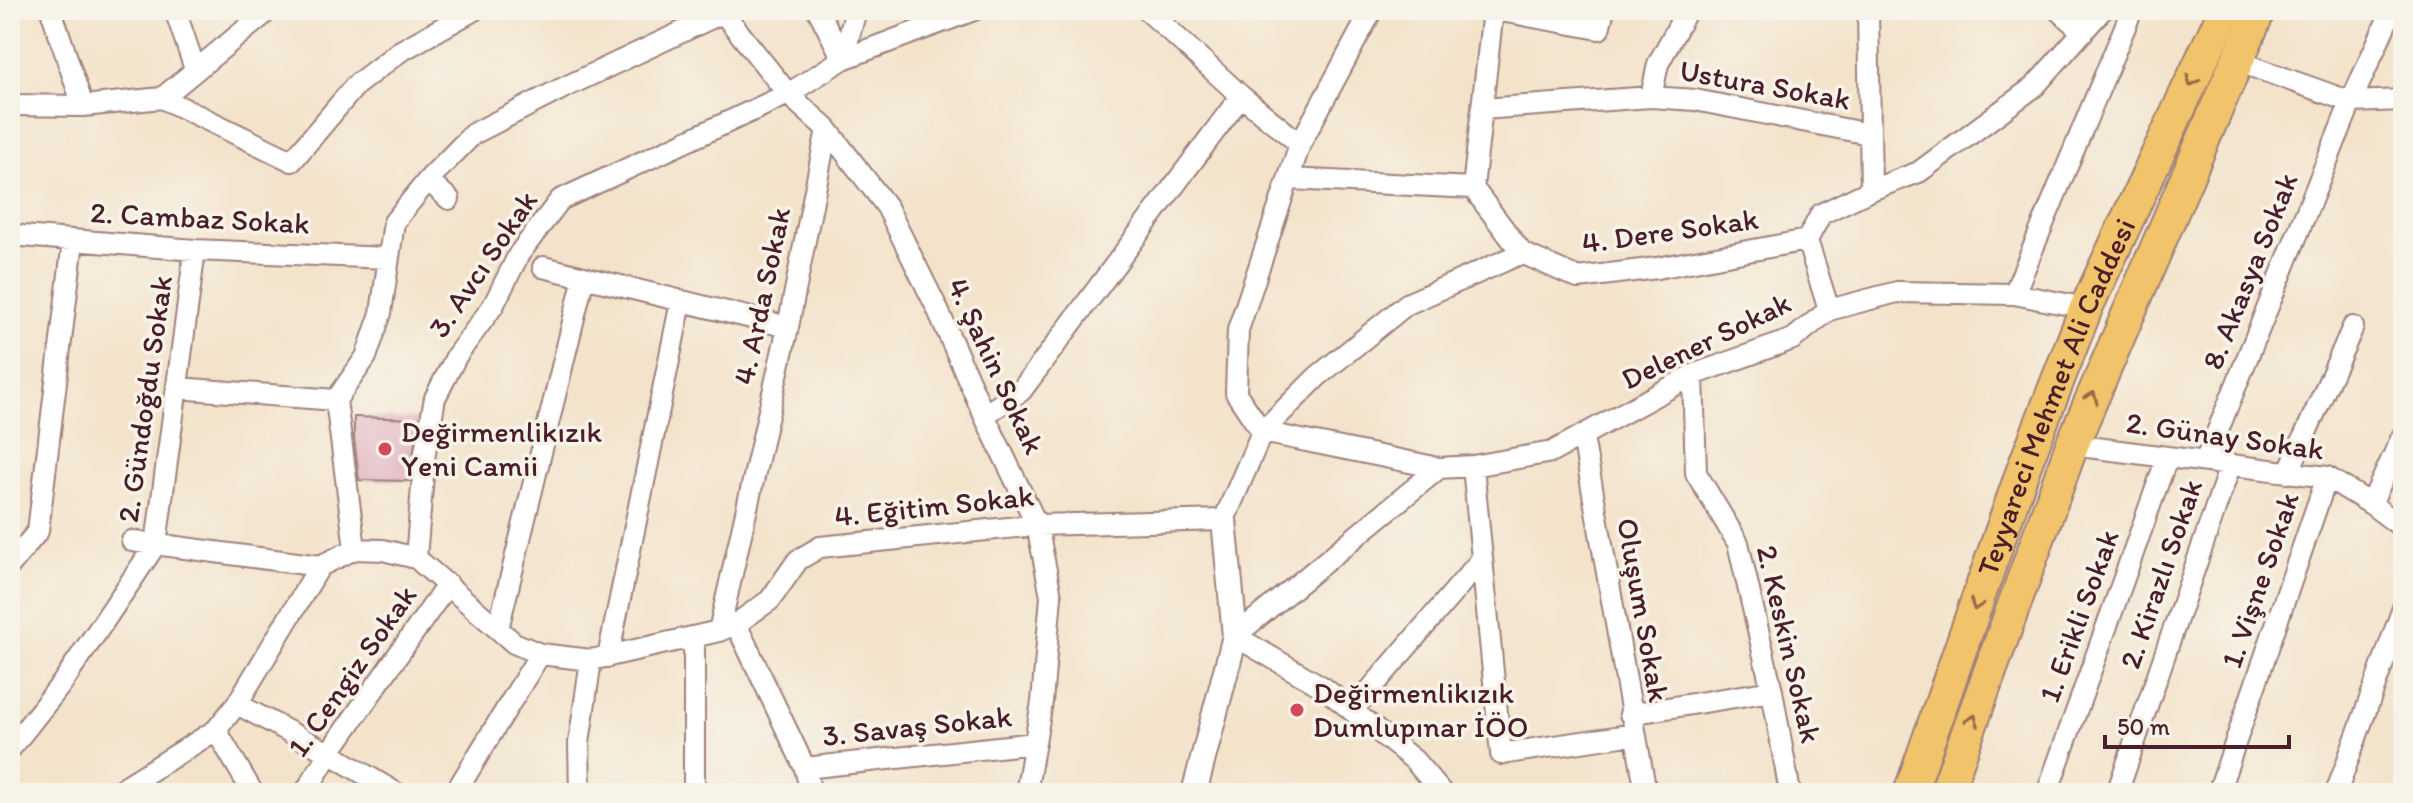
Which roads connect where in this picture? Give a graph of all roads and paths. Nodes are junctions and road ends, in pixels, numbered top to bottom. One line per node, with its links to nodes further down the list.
1 (51, 10): 32 (street)
2 (175, 10): 24 (street)
3 (269, 10): 24 (street)
4 (474, 10): 28 (street)
5 (818, 10): 22 (street)
6 (856, 10): 22 (street)
7 (974, 10): 22 (street, 3. Avcı Sokak)
8 (1147, 10): 26 (street)
9 (1372, 10): 36 (street)
10 (1494, 10): 11 (street); 33 (street)
11 (1604, 10)
12 (1687, 10): 27 (street, Ustura Sokak)
13 (1868, 10): 35 (street)
14 (2058, 10): 21 (street)
15 (2102, 10): 21 (street)
16 (2132, 10): 50 (street)
17 (2225, 10): 52 (main road, Teyyareci Mehmet Ali Caddesi, one-way to 52)
18 (2259, 10): 23 (main road, Teyyareci Mehmet Ali Caddesi)
19 (2392, 10): 30 (street, 8. Akasya Sokak)
20 (721, 12): 25 (street); 38 (street)
21 (2083, 32): 40 (street)
22 (843, 59): 25 (street, 3. Avcı Sokak)
23 (2237, 61): 30 (street); 63 (main road, Teyyareci Mehmet Ali Caddesi, one-way to 23)
24 (195, 69): 28 (street)
25 (788, 94): 34 (street); 78 (street, 3. Avcı Sokak)
26 (1241, 96): 36 (street); 59 (street)
27 (1651, 97): 33 (street); 35 (street, Ustura Sokak)
28 (162, 98): 32 (street)
29 (2403, 100): 30 (street)
30 (2351, 102): 65 (street, 8. Akasya Sokak)
31 (10, 105): 32 (street)
32 (83, 106)
33 (1482, 109): 39 (street)
34 (827, 129): 54 (street, 4. Arda Sokak); 59 (street, 4. Şahin Sokak)
35 (1869, 134): 40 (street)
36 (1300, 144): 37 (street)
37 (1289, 179): 39 (street); 60 (street)
38 (428, 180): 41 (street); 47 (street)
39 (1473, 188): 46 (street, 4. Dere Sokak)
40 (1871, 190): 43 (street)
41 (449, 199)
42 (10, 235): 44 (street, 2. Cambaz Sokak)
43 (1807, 240): 46 (street, 4. Dere Sokak); 53 (street)
44 (73, 241): 45 (street, 2. Cambaz Sokak); 80 (street)
45 (195, 250): 47 (street, 2. Cambaz Sokak); 57 (street, 2. Gündoğdu Sokak)
46 (1522, 253): 60 (street)
47 (388, 258): 58 (street)
48 (543, 267): 49 (street)
49 (584, 277): 51 (street); 85 (street)
50 (2014, 294): 52 (street, Delener Sokak); 53 (street, Delener Sokak)
51 (681, 302): 54 (street); 89 (street)
52 (2086, 308): 113 (main road, Teyyareci Mehmet Ali Caddesi, one-way to 113)
53 (1829, 310): 56 (street, Delener Sokak)
54 (788, 327): 84 (street, 4. Arda Sokak)
55 (2353, 327): 69 (street)
56 (1693, 375): 62 (street, Delener Sokak); 90 (street, 2. Keskin Sokak)
57 (177, 388): 58 (street); 76 (street, 2. Gündoğdu Sokak)
58 (336, 400): 77 (street)
59 (984, 415): 73 (street, 4. Şahin Sokak)
60 (1262, 432): 68 (street, Delener Sokak); 72 (street)
61 (2403, 435): 71 (street)
62 (1583, 437): 66 (street, Delener Sokak); 93 (street, Oluşum Sokak)
63 (2072, 445): 64 (street, 2. Günay Sokak); 114 (main road, Teyyareci Mehmet Ali Caddesi, one-way to 63)
64 (2167, 458): 65 (street, 2. Günay Sokak); 115 (street, 1. Erikli Sokak)
65 (2205, 462): 67 (street, 2. Günay Sokak)
66 (1473, 466): 68 (street, Delener Sokak); 79 (street)
67 (2230, 466): 69 (street, 2. Günay Sokak); 116 (street, 2. Kirazlı Sokak)
68 (1439, 468): 86 (street)
69 (2288, 473): 70 (street, 2. Günay Sokak)
70 (2327, 477): 71 (street, 2. Günay Sokak); 117 (street, 1. Vişne Sokak)
71 (2371, 504): 74 (street, 2. Günay Sokak)
72 (1224, 520): 73 (street, 4. Eğitim Sokak); 86 (street)
73 (1037, 525): 84 (street, 4. Eğitim Sokak); 96 (street, 4. Şahin Sokak)
74 (2403, 528)
75 (132, 541): 76 (street)
76 (156, 544): 81 (street); 97 (street, 2. Gündoğdu Sokak)
77 (355, 549): 78 (street, 4. Eğitim Sokak); 81 (street)
78 (416, 558): 82 (street, 4. Eğitim Sokak)
79 (1481, 560): 92 (street); 95 (street)
80 (10, 565)
81 (320, 566): 91 (street)
82 (448, 584): 85 (street, 4. Eğitim Sokak); 98 (street, 1. Cengiz Sokak)
83 (2403, 608): 118 (street)
84 (728, 628): 87 (street, 4. Eğitim Sokak); 99 (street)
85 (498, 629): 88 (street, 4. Eğitim Sokak)
86 (1235, 636): 92 (street); 109 (street)
87 (694, 637): 89 (street, 4. Eğitim Sokak); 106 (street)
88 (540, 654): 89 (street, 4. Eğitim Sokak); 104 (street)
89 (600, 658): 105 (street)
90 (1772, 691): 93 (street); 112 (street, 2. Keskin Sokak)
91 (237, 704): 94 (street); 98 (street)
92 (1352, 711): 110 (street)
93 (1630, 714): 95 (street, Oluşum Sokak)
94 (216, 730): 100 (street); 101 (street)
95 (1635, 734): 111 (street, Oluşum Sokak)
96 (1035, 743): 99 (street, 3. Savaş Sokak); 108 (street, 4. Şahin Sokak)
97 (10, 749)
98 (329, 753): 102 (street, 1. Cengiz Sokak); 103 (street)
99 (805, 768): 107 (street)
100 (115, 793)
101 (253, 793)
102 (305, 793)
103 (396, 793)
104 (455, 793)
105 (580, 793)
106 (694, 793)
107 (811, 793)
108 (1026, 793)
109 (1194, 793)
110 (1442, 793)
111 (1646, 793)
112 (1790, 793)
113 (1910, 793)
114 (1946, 793)
115 (2047, 793)
116 (2117, 793)
117 (2218, 793)
118 (2336, 793)

